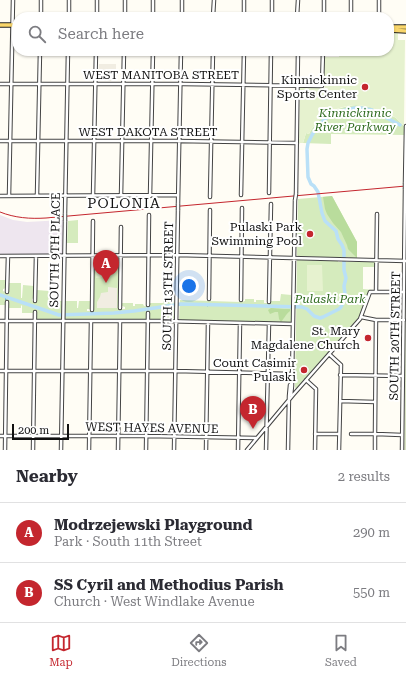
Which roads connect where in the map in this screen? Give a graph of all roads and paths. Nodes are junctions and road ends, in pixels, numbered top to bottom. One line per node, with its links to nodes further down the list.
1 (12, 0): 15 (street)
2 (41, 0): 16 (street)
3 (69, 0): 17 (street)
4 (97, 0): 18 (street)
5 (125, 0): 19 (street)
6 (154, 0): 20 (street)
7 (182, 0): 21 (street)
8 (214, 0): 22 (street)
9 (244, 0): 23 (street)
10 (272, 0): 24 (street)
11 (298, 0): 25 (street)
12 (324, 0): 26 (street)
13 (351, 0): 27 (street)
14 (379, 0): 28 (street)
15 (13, 12)
16 (41, 12)
17 (69, 12)
18 (97, 12)
19 (125, 12)
20 (153, 12)
21 (182, 12)
22 (214, 12)
23 (244, 12)
24 (272, 12)
25 (297, 12)
26 (324, 12)
27 (351, 12)
28 (379, 12)
29 (0, 25): 30 (main road)
30 (12, 25)
31 (394, 27): 32 (main road)
32 (406, 27)
33 (394, 30): 34 (main road)
34 (406, 30)
35 (13, 56): 48 (street)
36 (40, 56): 49 (street)
37 (68, 56): 50 (street, SOUTH 9TH PLACE)
38 (96, 56): 51 (street)
39 (124, 56): 52 (street)
40 (153, 56): 53 (street)
41 (181, 56): 54 (street, SOUTH 13TH STREET)
42 (213, 56): 55 (street)
43 (244, 56): 56 (street)
44 (271, 56): 57 (street)
45 (298, 56): 58 (street)
46 (323, 56): 58 (street, WEST MANITOBA STREET)
47 (0, 84): 48 (street, WEST MANITOBA STREET)
48 (11, 84): 49 (street, WEST MANITOBA STREET); 62 (street)
49 (40, 84): 50 (street, WEST MANITOBA STREET); 63 (street)
50 (68, 84): 51 (street, WEST MANITOBA STREET); 64 (street, SOUTH 9TH PLACE)
51 (96, 84): 52 (street, WEST MANITOBA STREET); 65 (street)
52 (124, 84): 53 (street, WEST MANITOBA STREET); 66 (street)
53 (152, 84): 54 (street, WEST MANITOBA STREET); 60 (street)
54 (181, 84): 55 (street, WEST MANITOBA STREET); 67 (street, SOUTH 13TH STREET)
55 (212, 84): 56 (street, WEST MANITOBA STREET); 68 (street)
56 (243, 85): 57 (street, WEST MANITOBA STREET); 69 (street)
57 (271, 85): 58 (street, WEST MANITOBA STREET); 70 (street)
58 (298, 86): 71 (street)
59 (406, 126): 72 (street, SOUTH 20TH STREET)
60 (151, 140): 66 (street, WEST DAKOTA STREET); 67 (street, WEST DAKOTA STREET); 82 (street)
61 (0, 141): 62 (street, WEST DAKOTA STREET)
62 (10, 141): 63 (street, WEST DAKOTA STREET); 77 (street)
63 (38, 141): 64 (street, WEST DAKOTA STREET); 78 (street)
64 (66, 141): 65 (street, WEST DAKOTA STREET); 79 (street, SOUTH 9TH PLACE)
65 (94, 141): 66 (street, WEST DAKOTA STREET); 80 (street)
66 (123, 141): 81 (street)
67 (179, 141): 68 (street, WEST DAKOTA STREET); 83 (street, SOUTH 13TH STREET)
68 (211, 141): 69 (street, WEST DAKOTA STREET); 84 (street)
69 (242, 142): 70 (street, WEST DAKOTA STREET); 75 (street)
70 (270, 143): 71 (street, WEST DAKOTA STREET); 74 (street)
71 (297, 143): 103 (street, bridge)
72 (405, 184): 73 (street, SOUTH 20TH STREET, bridge)
73 (405, 189): 105 (street, SOUTH 20TH STREET)
74 (269, 193)
75 (241, 195)
76 (0, 196): 77 (street)
77 (9, 196): 78 (street)
78 (37, 196): 79 (street)
79 (65, 196): 80 (street); 97 (street, SOUTH 9TH PLACE, bridge)
80 (93, 196): 81 (street)
81 (121, 196): 82 (street)
82 (150, 196): 83 (street)
83 (178, 196): 93 (street, SOUTH 13TH STREET, bridge)
84 (210, 197)
85 (270, 204): 102 (street)
86 (242, 208): 101 (street)
87 (210, 210): 100 (street)
88 (377, 214): 104 (street)
89 (149, 215): 92 (street)
90 (93, 221): 98 (street)
91 (121, 227): 99 (street)
92 (149, 255): 93 (street); 99 (street); 114 (street)
93 (177, 255): 100 (street); 129 (street, SOUTH 13TH STREET)
94 (0, 256): 95 (street)
95 (8, 256): 96 (street); 106 (street)
96 (36, 256): 97 (street); 111 (street)
97 (64, 256): 98 (street); 120 (street, SOUTH 9TH PLACE)
98 (92, 256): 99 (street); 116 (street)
99 (121, 256): 115 (street)
100 (209, 256): 101 (street); 109 (street)
101 (241, 257): 102 (street); 110 (street)
102 (270, 258): 103 (street); 113 (street)
103 (294, 258): 104 (street); 133 (street)
104 (377, 260): 105 (street); 107 (street)
105 (405, 261): 108 (street, SOUTH 20TH STREET)
106 (7, 292)
107 (376, 292): 108 (street); 119 (street)
108 (404, 292): 122 (street, SOUTH 20TH STREET)
109 (208, 299)
110 (241, 300)
111 (35, 301)
112 (7, 302): 123 (street)
113 (269, 302)
114 (148, 305)
115 (120, 308)
116 (92, 310)
117 (35, 312): 125 (street)
118 (148, 313): 128 (street)
119 (361, 317): 121 (street); 134 (street)
120 (64, 320): 125 (street); 126 (street); 138 (street, SOUTH 9TH PLACE)
121 (376, 320): 122 (street); 148 (street)
122 (404, 320): 149 (street, SOUTH 20TH STREET)
123 (7, 321): 124 (street); 125 (street); 136 (street)
124 (0, 322)
125 (35, 322): 137 (street)
126 (91, 322): 127 (street); 139 (street)
127 (120, 322): 128 (street); 140 (street)
128 (148, 322): 129 (street); 141 (street)
129 (176, 322): 130 (street); 142 (street, SOUTH 13TH STREET)
130 (208, 322): 131 (street); 143 (street)
131 (240, 323): 132 (street); 144 (street)
132 (268, 324): 133 (street); 145 (street)
133 (293, 324): 146 (street)
134 (329, 354): 147 (street); 150 (street)
135 (0, 371): 136 (street)
136 (6, 371): 137 (street); 163 (street)
137 (34, 371): 138 (street); 164 (street)
138 (63, 371): 139 (street); 165 (street, SOUTH 9TH PLACE)
139 (90, 371): 140 (street); 166 (street)
140 (119, 371): 141 (street); 167 (street)
141 (147, 371): 142 (street); 168 (street)
142 (176, 371): 143 (street); 169 (street, SOUTH 13TH STREET)
143 (207, 372): 144 (street); 170 (street)
144 (239, 372): 145 (street); 171 (street)
145 (267, 373): 146 (street); 156 (street)
146 (292, 374): 151 (street)
147 (340, 375): 148 (street); 154 (street)
148 (376, 376): 149 (street); 155 (street)
149 (403, 376): 161 (street, SOUTH 20TH STREET)
150 (306, 380): 152 (street); 157 (street)
151 (292, 384): 152 (street); 153 (street)
152 (298, 390): 153 (street)
153 (289, 400): 156 (street); 184 (street)
154 (340, 402): 155 (street); 158 (street)
155 (375, 402): 160 (street)
156 (267, 426): 172 (street); 183 (street)
157 (315, 434): 158 (street); 185 (street)
158 (339, 434): 186 (street)
159 (351, 434): 160 (street)
160 (375, 434): 161 (street); 187 (street)
161 (402, 435): 188 (street, SOUTH 20TH STREET)
162 (0, 436): 163 (street, WEST HAYES AVENUE)
163 (6, 436): 164 (street, WEST HAYES AVENUE); 173 (street)
164 (34, 436): 165 (street, WEST HAYES AVENUE); 174 (street)
165 (62, 436): 166 (street, WEST HAYES AVENUE); 175 (street, SOUTH 9TH PLACE)
166 (90, 436): 167 (street, WEST HAYES AVENUE); 176 (street)
167 (118, 436): 168 (street, WEST HAYES AVENUE); 177 (street)
168 (146, 436): 169 (street, WEST HAYES AVENUE); 178 (street)
169 (174, 436): 170 (street, WEST HAYES AVENUE); 179 (street, SOUTH 13TH STREET)
170 (206, 437): 171 (street, WEST HAYES AVENUE); 180 (street)
171 (238, 438): 172 (street, WEST HAYES AVENUE); 181 (street)
172 (256, 438): 182 (street)
173 (5, 450)
174 (33, 450)
175 (61, 450)
176 (89, 450)
177 (118, 450)
178 (146, 450)
179 (174, 450)
180 (206, 450)
181 (238, 450)
182 (246, 450)
183 (266, 450)
184 (288, 450)
185 (315, 450)
186 (339, 450)
187 (375, 450)
188 (402, 450)

